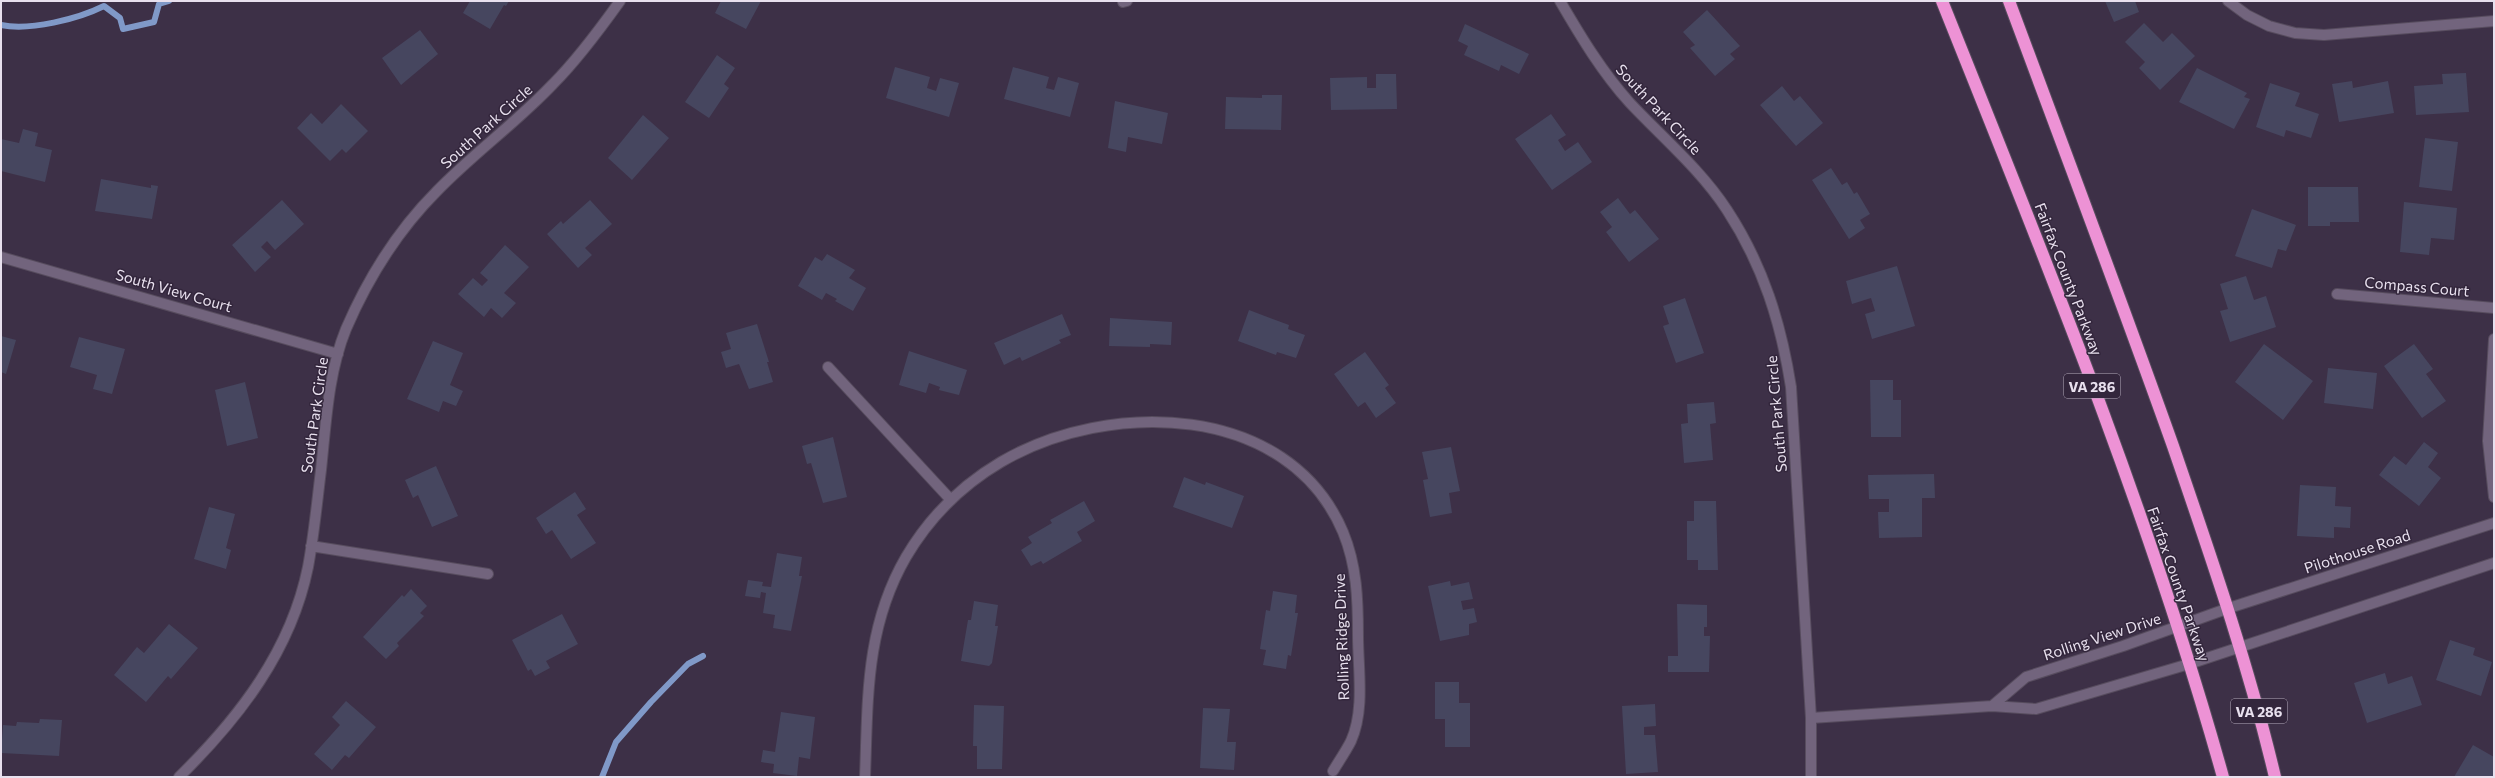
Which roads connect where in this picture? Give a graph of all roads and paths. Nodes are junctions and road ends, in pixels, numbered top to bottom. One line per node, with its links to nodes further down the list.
1 (620, 1): 11 (street, South Park Circle)
2 (1560, 1): 24 (street, South Park Circle)
3 (1942, 1): 20 (highway, Fairfax County Parkway / VA 286)
4 (2009, 1): 19 (highway, VA 286)
5 (2228, 1): 6 (street)
6 (2494, 21)
7 (1, 257): 11 (street, South View Court)
8 (2337, 294): 9 (street, Compass Court)
9 (2494, 308)
10 (2494, 338): 13 (street)
11 (338, 354): 16 (street, South Park Circle)
12 (828, 367): 14 (street)
13 (2494, 497)
14 (951, 500): 25 (street, Rolling Ridge Drive); 27 (street, Rolling Ridge Drive)
15 (2494, 523): 19 (street, Pilothouse Road)
16 (311, 546): 18 (street); 26 (street, South Park Circle)
17 (2494, 563): 21 (street)
18 (488, 574)
19 (2229, 608): 20 (street, Rolling View Drive); 21 (highway, VA 286)
20 (2178, 626): 22 (highway, Fairfax County Parkway / VA 286); 23 (street, Rolling View Drive)
21 (2241, 646): 22 (street); 30 (highway, VA 286)
22 (2189, 664): 23 (street); 29 (highway, Fairfax County Parkway / VA 286)
23 (1992, 706): 24 (street)
24 (1811, 718): 28 (street, South Park Circle)
25 (1333, 771)
26 (180, 777)
27 (865, 777)
28 (1811, 777)
29 (2223, 777)
30 (2275, 777)

